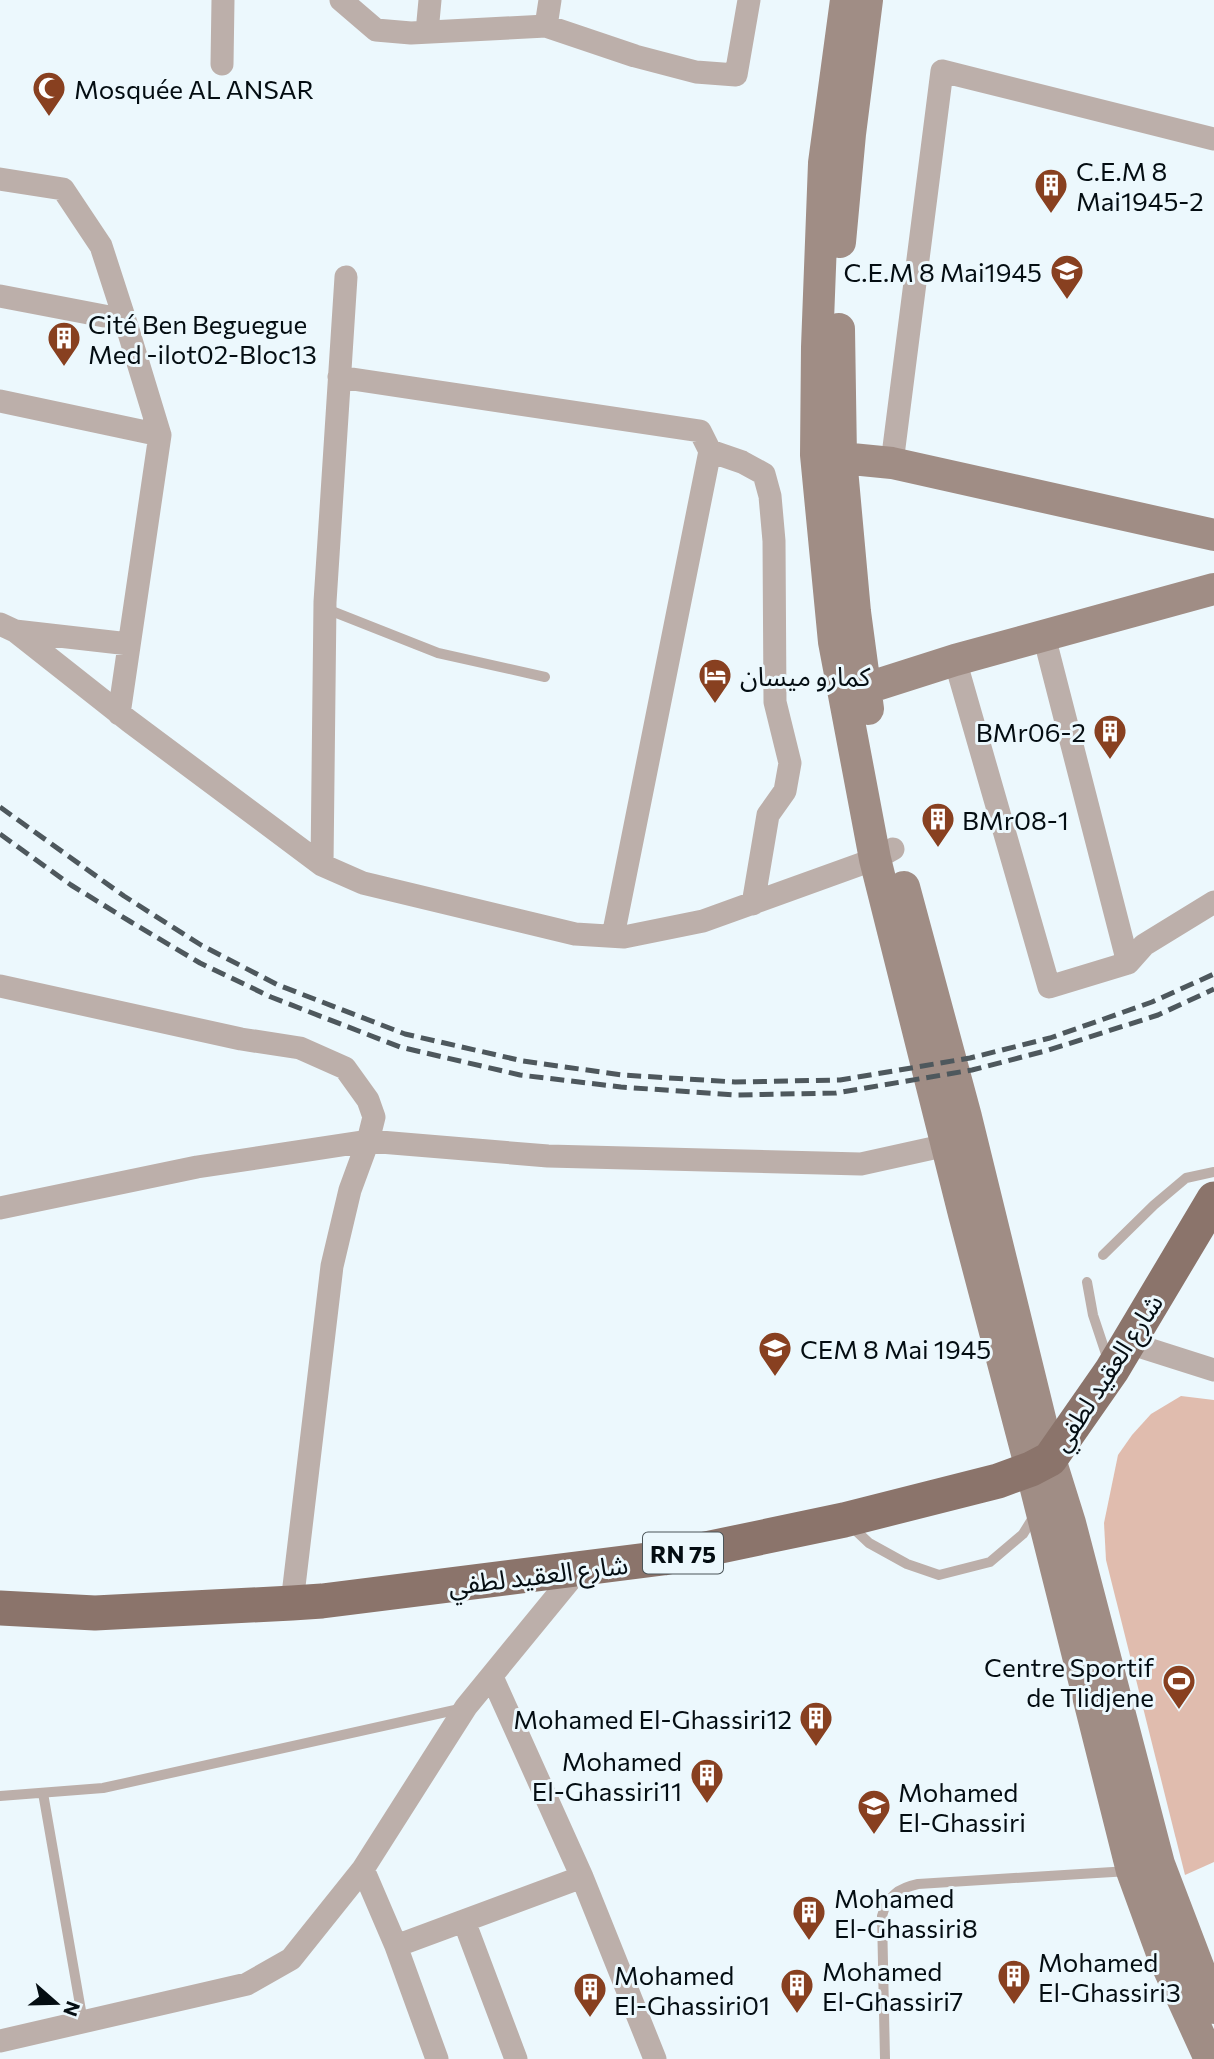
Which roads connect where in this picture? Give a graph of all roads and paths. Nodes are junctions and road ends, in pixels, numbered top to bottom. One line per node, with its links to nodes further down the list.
1 (223, 0): 10 (street)
2 (341, 0): 9 (street)
3 (430, 0): 9 (street)
4 (550, 0): 8 (street)
5 (749, 0): 8 (street)
6 (846, 0): 20 (main road)
7 (867, 0): 20 (main road)
8 (546, 26): 9 (street)
9 (427, 32)
10 (222, 64)
11 (1214, 139): 21 (street)
12 (0, 179): 15 (street)
13 (346, 277): 16 (street)
14 (0, 296): 15 (street)
15 (125, 320): 18 (street)
16 (339, 377): 19 (street); 24 (street)
17 (0, 401): 18 (street)
18 (160, 435): 27 (street)
19 (710, 452): 35 (street); 36 (street)
20 (828, 457): 21 (main road); 30 (main road); 32 (main road)
21 (892, 463): 22 (main road)
22 (1214, 534)
23 (1214, 590): 26 (main road)
24 (324, 608): 29 (lane); 33 (street)
25 (8, 628): 27 (street); 31 (street)
26 (1044, 636): 28 (main road); 37 (street)
27 (129, 644): 31 (street)
28 (955, 660): 30 (main road); 37 (street)
29 (545, 677)
30 (864, 689): 32 (main road)
31 (119, 714): 33 (street)
32 (885, 854): 35 (street); 39 (main road)
33 (322, 865): 36 (street)
34 (1214, 902): 37 (street)
35 (753, 904): 36 (street)
36 (613, 936)
37 (1128, 963)
38 (0, 986): 40 (street)
39 (951, 1127): 40 (street); 48 (main road)
40 (368, 1141): 43 (street); 52 (street)
41 (1214, 1172): 44 (lane)
42 (1214, 1199): 46 (main road, شارع العقيد لطفي)
43 (0, 1208)
44 (1102, 1255)
45 (1087, 1282): 46 (lane)
46 (1120, 1356): 47 (street); 48 (main road, شارع العقيد لطفي)
47 (1214, 1370)
48 (1041, 1464): 49 (main road); 50 (main road, شارع العقيد لطفي / RN 75); 58 (main road)
49 (1040, 1508): 50 (lane); 58 (main road)
50 (844, 1520): 51 (main road, شارع العقيد لطفي / RN 75)
51 (579, 1570): 52 (main road, شارع العقيد لطفي / RN 75); 54 (street)
52 (292, 1603): 53 (main road, شارع العقيد لطفي / RN 75)
53 (0, 1608)
54 (492, 1677): 55 (street); 60 (street)
55 (466, 1707): 56 (lane); 59 (street)
56 (43, 1793): 57 (lane); 64 (lane)
57 (0, 1796)
58 (1145, 1867): 63 (main road); 69 (lane); 70 (main road)
59 (363, 1869): 62 (street); 64 (street)
60 (582, 1877): 61 (street); 68 (street)
61 (464, 1921): 62 (street); 67 (street)
62 (396, 1946): 66 (street)
63 (1214, 2008)
64 (83, 2022): 65 (street)
65 (0, 2041)
66 (437, 2059)
67 (516, 2059)
68 (655, 2059)
69 (885, 2059)
70 (1210, 2059)

